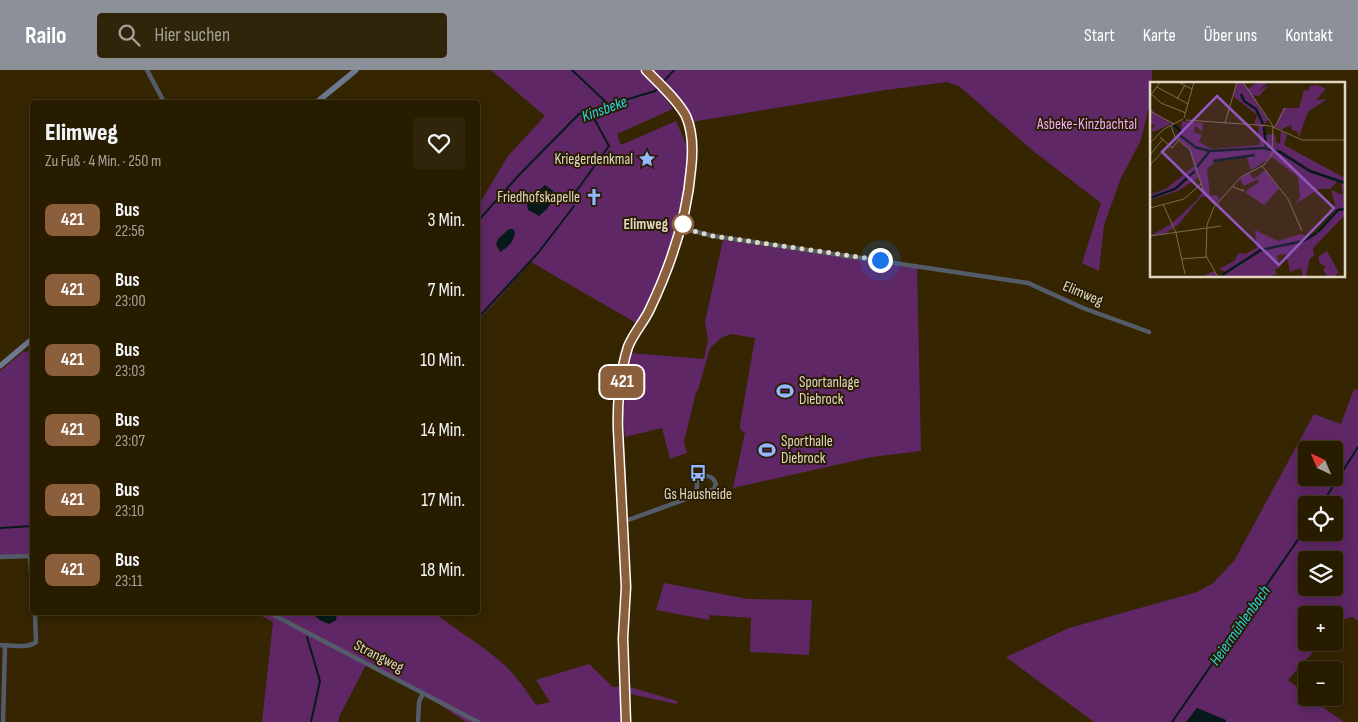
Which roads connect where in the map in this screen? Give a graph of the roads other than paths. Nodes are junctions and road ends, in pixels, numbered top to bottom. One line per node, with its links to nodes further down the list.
1 (147, 70): 4 (street)
2 (356, 70): 5 (main road)
3 (646, 70): 6 (street)
4 (163, 100)
5 (319, 100)
6 (682, 228): 7 (street, Elimweg); 11 (street)
7 (1149, 332)
8 (30, 341): 9 (main road)
9 (0, 366)
10 (694, 496): 10 (street); 11 (street)
11 (623, 520): 21 (street)
12 (30, 556): 13 (street)
13 (0, 557)
14 (35, 615): 16 (street)
15 (274, 615): 17 (street, Strangweg)
16 (2, 645): 18 (street)
17 (423, 693): 19 (street); 20 (street, Strangweg)
18 (3, 722)
19 (418, 722)
20 (478, 722)
21 (626, 722)

